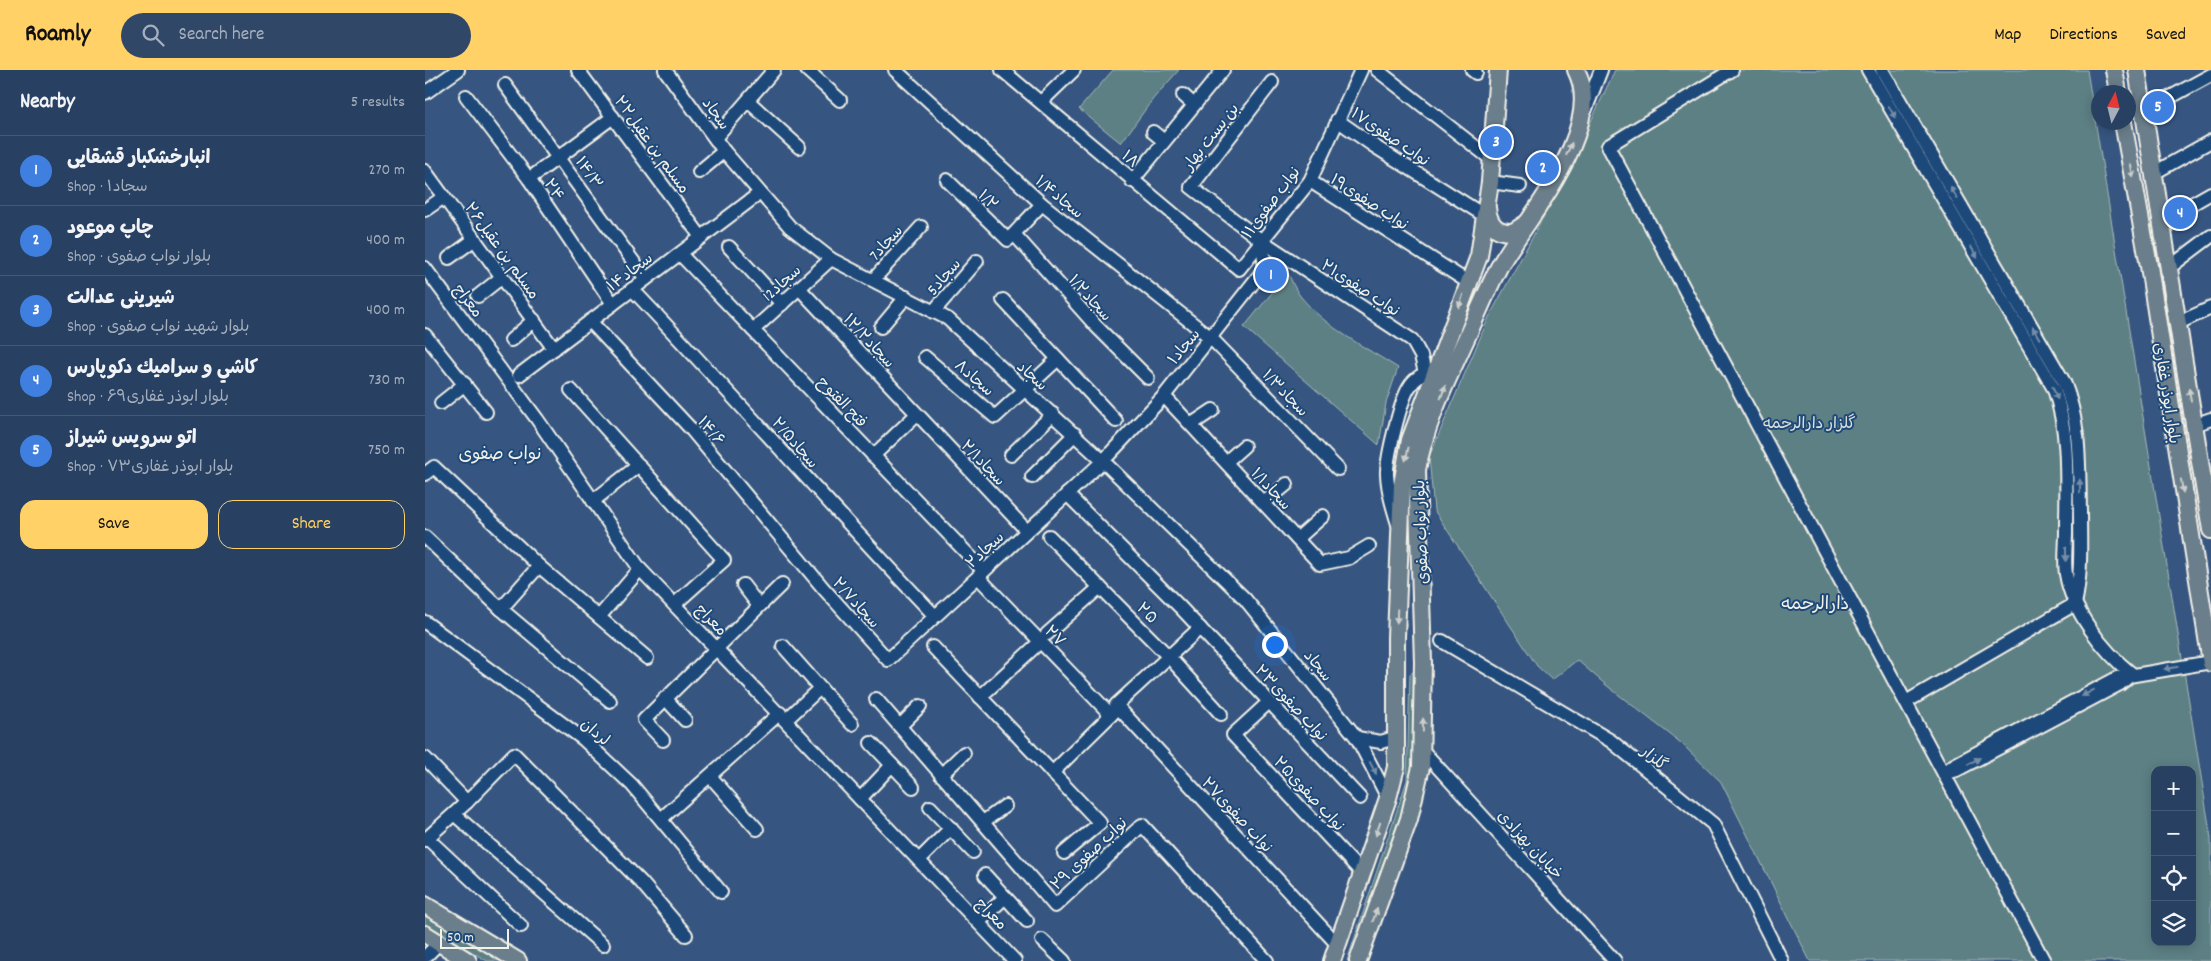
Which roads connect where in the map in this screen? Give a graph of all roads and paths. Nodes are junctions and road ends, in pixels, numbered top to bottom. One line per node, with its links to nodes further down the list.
1 (578, 70): 32 (street, مسلم بن عقیل۲۲)
2 (665, 70): 37 (street, سجاد)
3 (774, 70): 28 (street)
4 (807, 70): 27 (street)
5 (895, 70): 57 (street, ۱/۴سجاد)
6 (1002, 70): 29 (street, ۱۸)
7 (1073, 70): 29 (street)
8 (1223, 70): 30 (street)
9 (1361, 70): 33 (street, ۱۱نواب صفوی)
10 (1377, 70): 43 (street)
11 (1498, 70): 43 (main road, بلوار نواب صفوی)
12 (1576, 70): 34 (main road, بلوار نواب صفوی)
13 (1601, 70): 34 (street)
14 (1733, 70): 174 (street)
15 (1868, 70): 149 (street, one-way to 149)
16 (1882, 70): 149 (street, one-way to 16)
17 (2114, 70): 23 (main road)
18 (2137, 70): 31 (main road, بلوار ابوذر غفاری)
19 (450, 72): 24 (street)
20 (2211, 75): 31 (street)
21 (1272, 82): 66 (street, بن بست بهار)
22 (505, 85): 42 (street, ۱۴/۳)
23 (2117, 85)
24 (425, 93)
25 (1183, 95): 30 (street)
26 (466, 96): 47 (street, ۲۴)
27 (840, 100)
28 (748, 101): 37 (street); 40 (street)
29 (1041, 102): 49 (street, ۱۸)
30 (1194, 105): 39 (street)
31 (2143, 112): 46 (main road, بلوار ابوذر غفاری)
32 (613, 117): 42 (street); 63 (street, مسلم بن عقیل۲۲)
33 (1337, 120): 50 (street, ۱۱نواب صفوی); 59 (street, ۱۷نواب صفوی)
34 (1577, 130): 56 (main road, بلوار نواب صفوی, one-way to 34)
35 (2124, 130): 122 (main road, بلوار ابوذر غفاری, one-way to 122)
36 (1153, 132): 39 (street)
37 (715, 138): 41 (street, سجاد)
38 (2211, 141): 46 (street)
39 (1164, 142): 49 (street)
40 (799, 147)
41 (724, 150): 45 (street); 53 (street, سجاد)
42 (559, 156): 47 (street); 78 (street, ۱۴/۳)
43 (1491, 159): 51 (main road, بلوار نواب صفوی)
44 (425, 171): 55 (street, مسلم بن عقیل۲۶)
45 (699, 172)
46 (2154, 173): 60 (main road, بلوار ابوذر غفاری)
47 (529, 178): 86 (street, ۲۴)
48 (947, 180): 64 (street, ۱/۲)
49 (1132, 181): 76 (street, ۱۸)
50 (1310, 181): 66 (street, ۱۱نواب صفوی); 80 (street, ۱۹نواب صفوی)
51 (1490, 182): 52 (street); 59 (main road, بلوار نواب صفوی)
52 (1520, 186)
53 (760, 193): 63 (street, ۱۴سجاد); 71 (street, سجاد)
54 (2211, 193): 60 (street)
55 (444, 197): 58 (street); 65 (street, مسلم بن عقیل۲۶)
56 (1544, 200): 59 (main road); 73 (main road, بلوار نواب صفوی)
57 (1042, 204): 64 (street); 96 (street, ۱/۴سجاد)
58 (425, 210)
59 (1486, 211): 69 (main road, بلوار نواب صفوی)
60 (2162, 221): 74 (main road, بلوار ابوذر غفاری)
61 (921, 226): 79 (street, 7سجاد)
62 (2211, 236): 74 (street)
63 (701, 237): 68 (street, ۱۴سجاد)
64 (1011, 237): 103 (street, ۱/۲سجاد)
65 (475, 239): 70 (street); 77 (street, مسلم بن عقیل۲۶)
66 (1262, 241): 76 (street, ۱۱نواب صفوی); 96 (street, ۱سجاد); 101 (street, ۲۱نواب صفوی)
67 (729, 247): 87 (street)
68 (680, 254): 78 (street, ۱۴سجاد); 94 (street, فتح الفتوح)
69 (1479, 256): 73 (main road); 80 (main road, بلوار نواب صفوی)
70 (449, 258)
71 (831, 259): 79 (street, سجاد); 81 (street, 12سجاد)
72 (977, 261): 89 (street, 5سجاد)
73 (1500, 266): 165 (main road, بلوار نواب صفوی, one-way to 73)
74 (2170, 267): 92 (main road, بلوار ابوذر غفاری)
75 (425, 268): 132 (street, معراج)
76 (1239, 269)
77 (502, 276): 83 (street); 90 (street, مسلم بن عقیل۲۶)
78 (646, 279): 82 (street, ۱۴سجاد)
79 (873, 280): 84 (street, سجاد)
80 (1468, 282): 101 (main road, بلوار نواب صفوی, one-way to 101)
81 (799, 288): 87 (street, 12سجاد); 112 (street, ۱۲/۲سجاد)
82 (633, 290): 86 (street, ۱۴سجاد); 152 (street, ۲/۵سجاد)
83 (478, 296)
84 (906, 298): 89 (street, سجاد); 93 (street)
85 (1003, 300): 100 (street)
86 (613, 304): 91 (street, ۱۴سجاد)
87 (782, 304): 94 (street, 12سجاد)
88 (2211, 308): 92 (street)
89 (933, 312): 105 (street, سجاد)
90 (534, 320): 97 (street); 98 (street, مسلم بن عقیل۲۶)
91 (590, 322): 98 (street, ۱۴سجاد); 141 (street, ۱۴/۶)
92 (2178, 323): 116 (main road, بلوار ابوذر غفاری, one-way to 92)
93 (881, 327)
94 (753, 330): 121 (street, فتح الفتوح)
95 (425, 336): 104 (street)
96 (1211, 338): 107 (street, ۱سجاد); 127 (street, ۱/۳سجاد)
97 (511, 340)
98 (554, 349): 102 (street, ۱۴سجاد)
99 (925, 357): 105 (street, ۸سجاد)
100 (1058, 359): 105 (street); 114 (street)
101 (1431, 370): 164 (main road, بلوار نواب صفوی, one-way to 164)
102 (519, 376)
103 (1148, 378)
104 (465, 384): 108 (street); 110 (street)
105 (1025, 389): 111 (street, سجاد)
106 (571, 390): 125 (street)
107 (1164, 396): 115 (street, ۱/۱سجاد); 123 (street, ۱سجاد)
108 (441, 403)
109 (1213, 410): 115 (street)
110 (486, 412)
111 (1053, 414): 117 (street, سجاد); 120 (street)
112 (917, 415): 121 (street); 136 (street, ۲/۱سجاد)
113 (2211, 419): 116 (street)
114 (1116, 421)
115 (1192, 424): 124 (street, ۱/۱سجاد)
116 (2194, 425): 119 (main road, بلوار ابوذر غفاری)
117 (1075, 434): 123 (street, سجاد); 128 (street)
118 (1245, 446): 124 (street)
119 (2205, 454): 122 (main road); 130 (main road, بلوار ابوذر غفاری)
120 (1011, 455)
121 (873, 456): 144 (street, فتح الفتوح)
122 (2178, 460): 166 (main road, بلوار ابوذر غفاری, one-way to 166)
123 (1103, 461): 131 (street, ۲سجاد); 183 (street, سجاد)
124 (1226, 462): 133 (street, ۱/۱سجاد)
125 (639, 465): 132 (street); 148 (street)
126 (427, 469): 142 (street)
127 (1337, 469)
128 (1032, 477)
129 (1287, 484): 133 (street)
130 (2208, 489): 135 (main road, بلوار ابوذر غفاری)
131 (1067, 494): 136 (street, ۲سجاد); 155 (street, ۲۳نواب صفوی)
132 (593, 501): 143 (street, معراج)
133 (1264, 503): 139 (street, ۱/۱سجاد)
134 (1323, 516): 139 (street)
135 (2211, 530)
136 (1027, 531): 144 (street, ۲سجاد)
137 (1049, 536): 147 (street, ۲۵)
138 (425, 537): 151 (street)
139 (1297, 539): 140 (street, ۱/۱سجاد)
140 (1369, 546)
141 (803, 564): 163 (street, سجاد۲/۷)
142 (539, 566): 151 (street); 153 (street)
143 (640, 569): 148 (street, معراج); 153 (street)
144 (981, 574): 152 (street, ۲سجاد); 156 (street, ۲۷)
145 (782, 584): 150 (street)
146 (743, 585): 150 (street)
147 (1100, 587): 156 (street); 161 (street, ۲۵)
148 (675, 604): 159 (street, معراج)
149 (2075, 604): 167 (street); 174 (street)
150 (759, 606): 159 (street)
151 (501, 609): 172 (street)
152 (935, 616): 163 (street, ۲سجاد)
153 (599, 617): 162 (street)
154 (425, 622): 202 (street, لردان)
155 (1200, 628): 161 (street); 173 (street, ۲۳نواب صفوی)
156 (1043, 638): 169 (street); 176 (street, ۲۷)
157 (1442, 641): 232 (street, گلزار)
158 (783, 646): 168 (street)
159 (716, 647): 170 (street); 178 (street, معراج)
160 (933, 647): 169 (street)
161 (1169, 656): 176 (street); 177 (street, ۲۵)
162 (647, 658)
163 (888, 660)
164 (1397, 662): 165 (main road); 182 (main road, بلوار نواب صفوی)
165 (1423, 662): 186 (main road, بلوار نواب صفوی, one-way to 165)
166 (2211, 663): 167 (street, one-way to 167)
167 (2132, 674): 192 (street)
168 (820, 688): 178 (street); 180 (street)
169 (980, 697): 190 (street)
170 (665, 698): 179 (street); 184 (street)
171 (876, 698): 181 (street, نواب صفوی ۲۹)
172 (610, 701)
173 (1269, 702): 195 (street, ۲۳نواب صفوی); 210 (street, ۲۵نواب صفوی)
174 (1906, 702): 192 (street)
175 (920, 706): 181 (street)
176 (1115, 710): 190 (street); 221 (street, ۲۷نواب صفوی)
177 (1221, 714)
178 (783, 717): 193 (street); 197 (street, معراج)
179 (685, 720)
180 (852, 724)
181 (900, 726): 191 (street, نواب صفوی ۲۹)
182 (1397, 737): 183 (street); 196 (main road, بلوار نواب صفوی)
183 (1357, 738): 196 (street, سجاد, one-way to 196)
184 (663, 740)
185 (871, 743): 189 (street)
186 (1422, 750): 230 (main road, بلوار نواب صفوی, one-way to 186); 231 (street, خیابان بهزادی)
187 (964, 753): 191 (street)
188 (425, 758): 198 (street)
189 (892, 765): 194 (street); 197 (street)
190 (1052, 773): 208 (street)
191 (941, 774): 203 (street, نواب صفوی ۲۹)
192 (1944, 774): 233 (street)
193 (710, 776): 202 (street); 205 (street)
194 (913, 787)
195 (1360, 798)
196 (1389, 798): 210 (main road, بلوار نواب صفوی, one-way to 210)
197 (861, 799): 209 (street, معراج)
198 (467, 802): 201 (street); 218 (street)
199 (1005, 806): 203 (street)
200 (930, 807): 204 (street)
201 (454, 814): 206 (street); 222 (street)
202 (661, 819): 212 (street, لردان)
203 (983, 822): 228 (street, نواب صفوی ۲۹)
204 (951, 828): 207 (street); 209 (street)
205 (757, 829)
206 (426, 839): 217 (street)
207 (973, 852)
208 (1064, 853)
209 (919, 860): 216 (street, معراج)
210 (1362, 873): 221 (main road, بلوار نواب صفوی)
211 (985, 875): 213 (street)
212 (721, 892)
213 (1005, 897): 215 (street); 216 (street)
214 (425, 905): 225 (main road)
215 (1027, 921)
216 (979, 922): 226 (street, معراج)
217 (521, 926)
218 (686, 935)
219 (432, 938): 223 (street); 224 (main road)
220 (1043, 940): 227 (street)
221 (1337, 944): 229 (main road, بلوار نواب صفوی)
222 (603, 945)
223 (425, 957)
224 (468, 961)
225 (519, 961)
226 (1015, 961)
227 (1064, 961)
228 (1267, 961)
229 (1332, 961)
230 (1358, 961)
231 (1615, 961)
232 (1782, 961)
233 (2044, 961)

